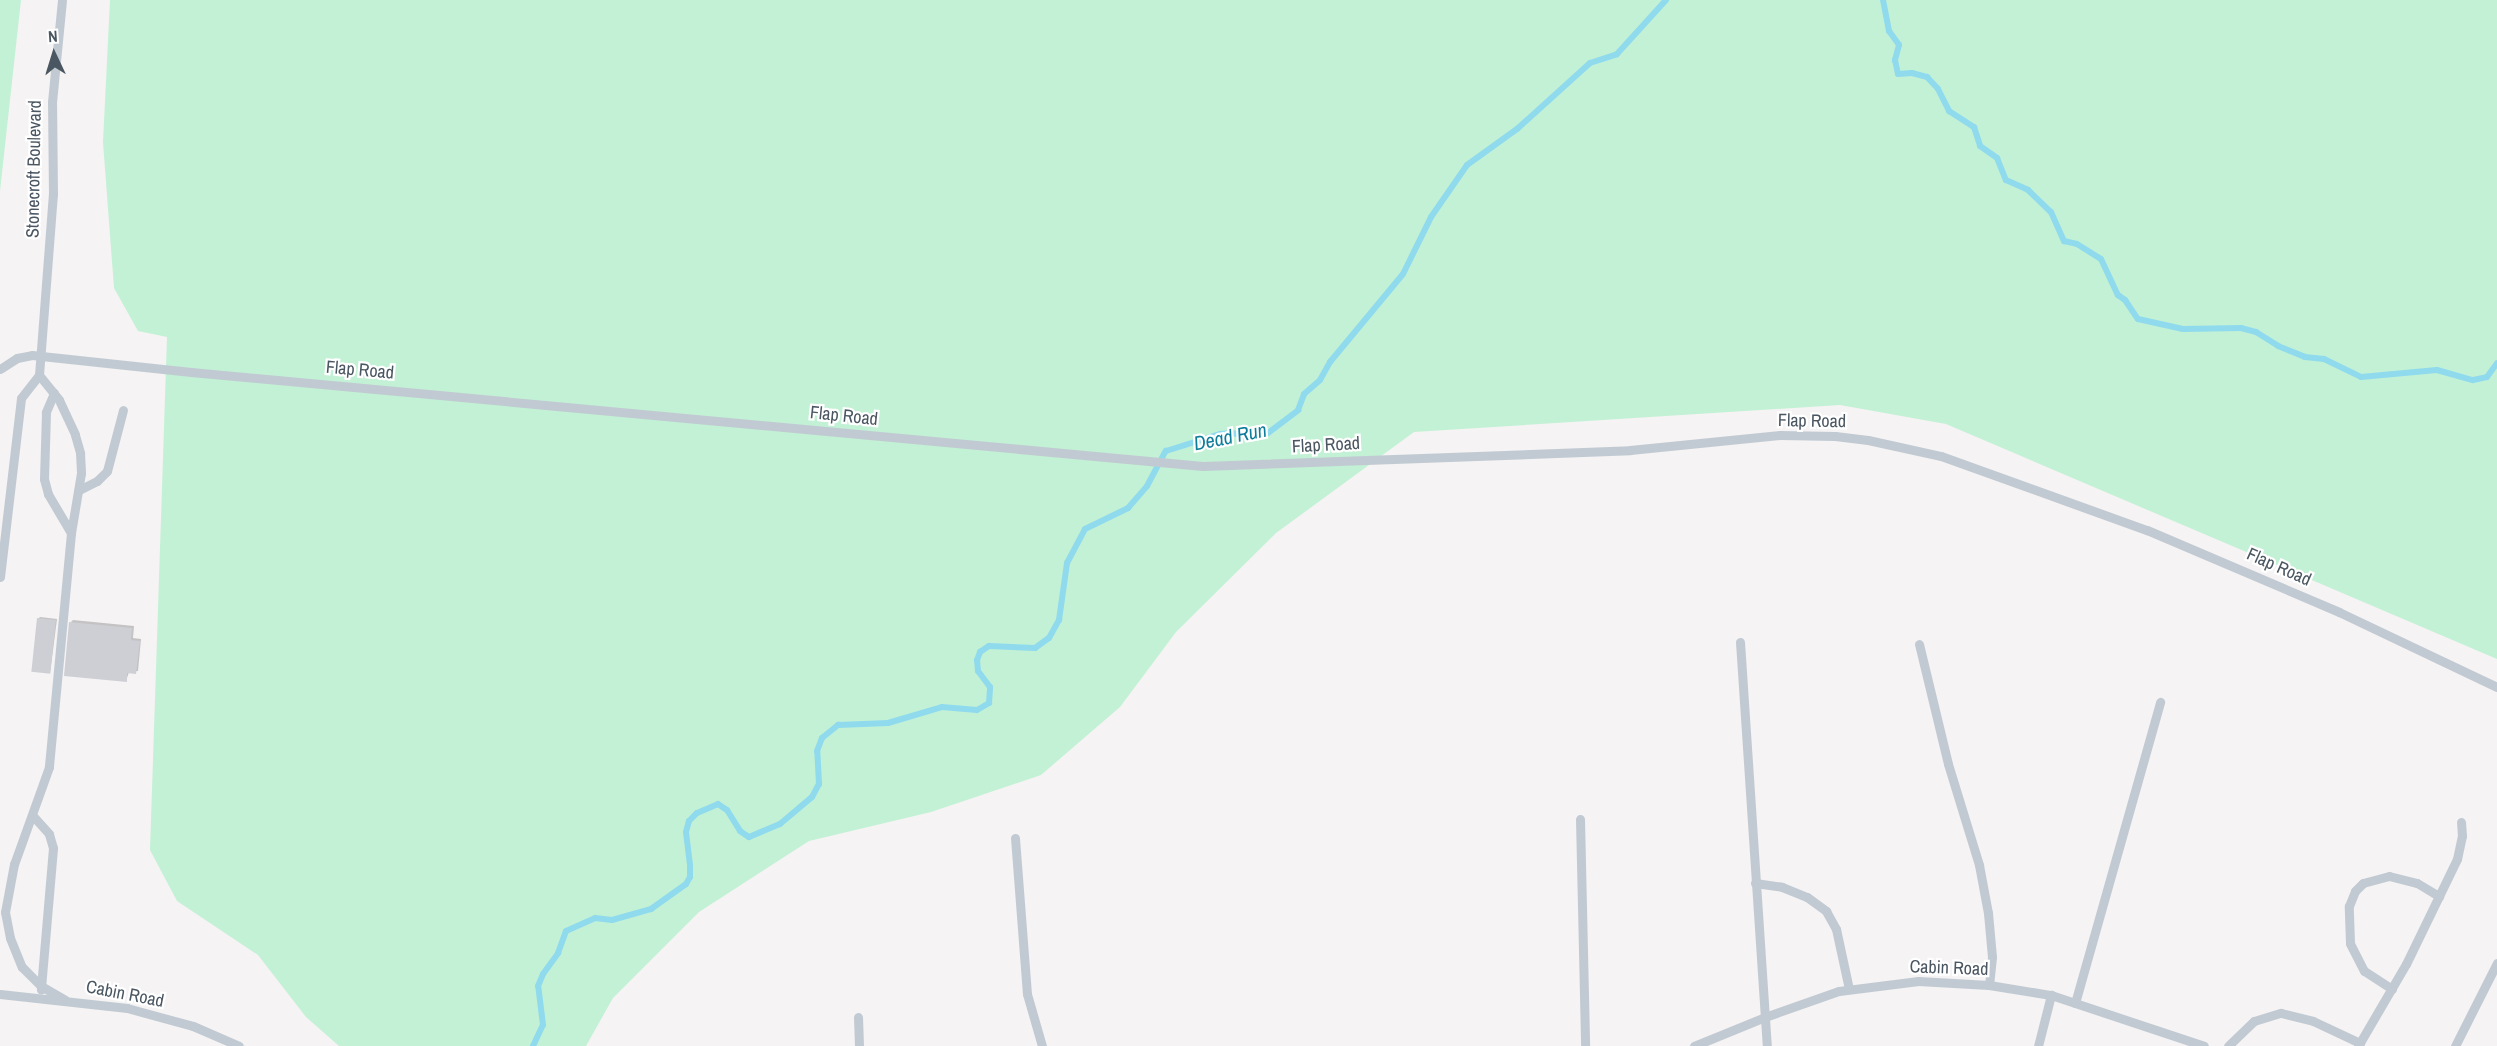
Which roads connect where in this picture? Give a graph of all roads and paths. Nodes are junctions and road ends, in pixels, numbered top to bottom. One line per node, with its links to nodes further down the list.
1 (62, 0): 2 (lane, Stonecroft Boulevard)
2 (40, 356): 3 (lane, Flap Road); 4 (lane, Stonecroft Boulevard); 12 (lane, Flap Road)
3 (0, 369)
4 (39, 375): 5 (lane); 9 (lane)
5 (54, 393): 7 (lane); 8 (lane)
6 (123, 410): 7 (lane)
7 (79, 490): 8 (lane)
8 (71, 533): 14 (lane)
9 (0, 577)
10 (1740, 642): 18 (lane)
11 (1919, 644): 23 (lane)
12 (2497, 687)
13 (2160, 702): 31 (lane)
14 (33, 816): 20 (lane); 24 (lane)
15 (1580, 819): 38 (lane)
16 (2461, 822): 19 (lane)
17 (1015, 838): 37 (lane)
18 (1755, 884): 25 (lane); 33 (lane)
19 (2439, 896): 26 (lane); 26 (lane)
20 (5, 912): 21 (lane); 24 (lane)
21 (0, 934)
22 (2497, 963): 44 (lane)
23 (1989, 985): 25 (lane, Cabin Road); 28 (lane, Cabin Road)
24 (41, 986): 29 (lane); 30 (lane)
25 (1850, 989): 33 (lane, Cabin Road)
26 (2392, 989): 34 (lane)
27 (0, 994): 29 (lane, Cabin Road)
28 (2051, 995): 31 (lane, Cabin Road); 41 (lane)
29 (40, 998): 30 (lane, Cabin Road)
30 (64, 1000): 35 (lane, Cabin Road)
31 (2076, 1003): 42 (lane, Cabin Road)
32 (858, 1017): 36 (lane)
33 (1765, 1017): 39 (lane, Cabin Road); 40 (lane)
34 (2359, 1044): 43 (lane)
35 (239, 1046)
36 (859, 1046)
37 (1042, 1046)
38 (1585, 1046)
39 (1694, 1046)
40 (1767, 1046)
41 (2038, 1046)
42 (2204, 1046)
43 (2228, 1046)
44 (2455, 1046)

